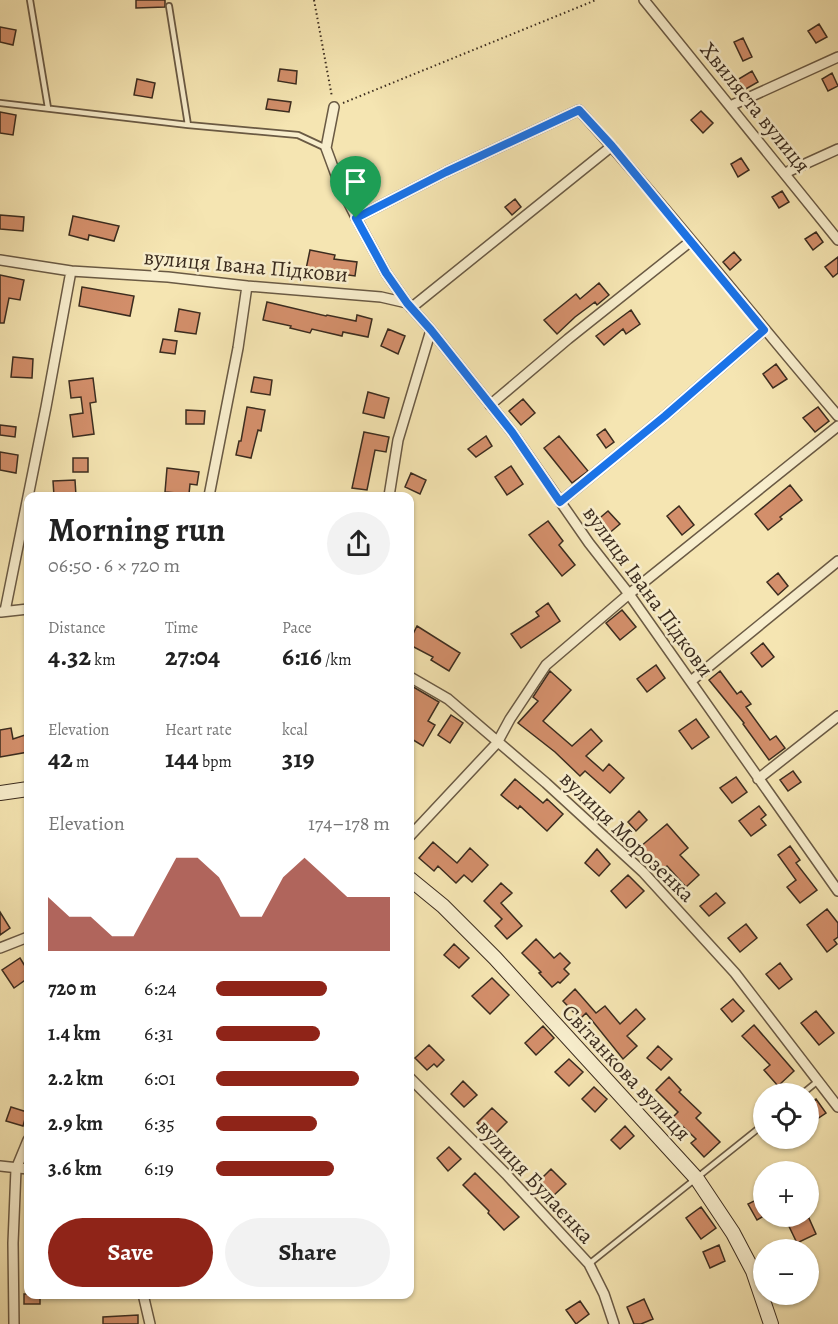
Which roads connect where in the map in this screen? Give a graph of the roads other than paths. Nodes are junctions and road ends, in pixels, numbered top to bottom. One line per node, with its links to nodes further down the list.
1 (30, 0): 8 (lane)
2 (644, 0): 6 (street, Хвиляста вулиця)
3 (169, 6): 9 (lane)
4 (838, 57): 6 (street)
5 (0, 103): 8 (lane)
6 (730, 106): 13 (street, Хвиляста вулиця)
7 (334, 107): 11 (street)
8 (48, 108): 9 (lane)
9 (188, 125): 11 (lane)
10 (612, 146): 14 (street); 16 (street); 20 (street)
11 (326, 148): 14 (street)
12 (838, 149): 13 (street)
13 (785, 173): 15 (street, Хвиляста вулиця)
14 (356, 218): 20 (street)
15 (838, 240)
16 (691, 241): 22 (street); 23 (street)
17 (0, 260): 18 (street, вулиця Івана Підкови)
18 (71, 271): 19 (street, вулиця Івана Підкови); 26 (street)
19 (247, 286): 20 (street, вулиця Івана Підкови); 27 (street)
20 (409, 306): 21 (street, вулиця Івана Підкови)
21 (431, 330): 23 (street, вулиця Івана Підкови); 28 (street)
22 (764, 330): 24 (street); 29 (street)
23 (490, 405): 29 (street, вулиця Івана Підкови)
24 (838, 416)
25 (838, 426): 32 (street)
26 (28, 492)
27 (210, 492)
28 (390, 492)
29 (560, 502): 32 (street, вулиця Івана Підкови)
30 (24, 510): 34 (street)
31 (838, 561): 36 (street)
32 (629, 594): 36 (street, вулиця Івана Підкови); 38 (street)
33 (24, 609): 34 (street)
34 (2, 612)
35 (414, 679): 38 (street, вулиця Морозенка)
36 (691, 681): 39 (street, вулиця Івана Підкови)
37 (838, 716): 39 (street)
38 (497, 742): 42 (street); 48 (street, вулиця Морозенка)
39 (758, 778): 43 (street, вулиця Івана Підкови)
40 (24, 790): 41 (street)
41 (0, 793)
42 (414, 832)
43 (834, 878): 45 (street, вулиця Івана Підкови)
44 (414, 882): 57 (street, Світанкова вулиця)
45 (838, 891)
46 (24, 939): 47 (street)
47 (0, 948)
48 (819, 1080): 50 (lane); 51 (street, вулиця Морозенка)
49 (414, 1082): 58 (street, вулиця Булаєнка)
50 (815, 1083)
51 (838, 1107)
52 (753, 1133): 57 (lane)
53 (24, 1150): 55 (street)
54 (0, 1166): 55 (street)
55 (16, 1169): 56 (street); 60 (street)
56 (24, 1169)
57 (697, 1179): 58 (lane); 63 (street, Світанкова вулиця)
58 (589, 1264): 62 (street, вулиця Булаєнка)
59 (144, 1299): 61 (street)
60 (14, 1324)
61 (150, 1324)
62 (614, 1324)
63 (771, 1324)

